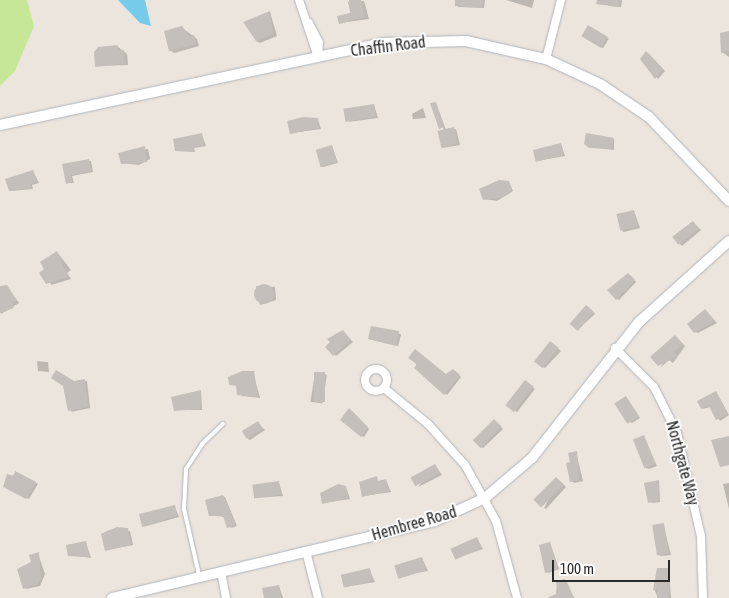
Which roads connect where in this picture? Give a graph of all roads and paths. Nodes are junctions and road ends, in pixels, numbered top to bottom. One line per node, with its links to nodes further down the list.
1 (299, 0): 3 (street)
2 (560, 0): 4 (street)
3 (318, 57): 4 (street, Chaffin Road); 5 (street, Chaffin Road)
4 (546, 59): 6 (street, Chaffin Road)
5 (0, 125)
6 (729, 201)
7 (729, 241): 8 (street, Hembree Road)
8 (615, 348): 11 (street, Hembree Road); 19 (street, Northgate Way)
9 (384, 388): 11 (street)
10 (223, 424): 14 (lane)
11 (485, 498): 12 (street, Hembree Road); 18 (street)
12 (306, 551): 13 (street, Hembree Road); 17 (street)
13 (220, 572): 14 (street, Hembree Road); 16 (street)
14 (200, 578): 15 (street, Hembree Road)
15 (112, 598)
16 (226, 598)
17 (318, 598)
18 (516, 598)
19 (703, 598)

